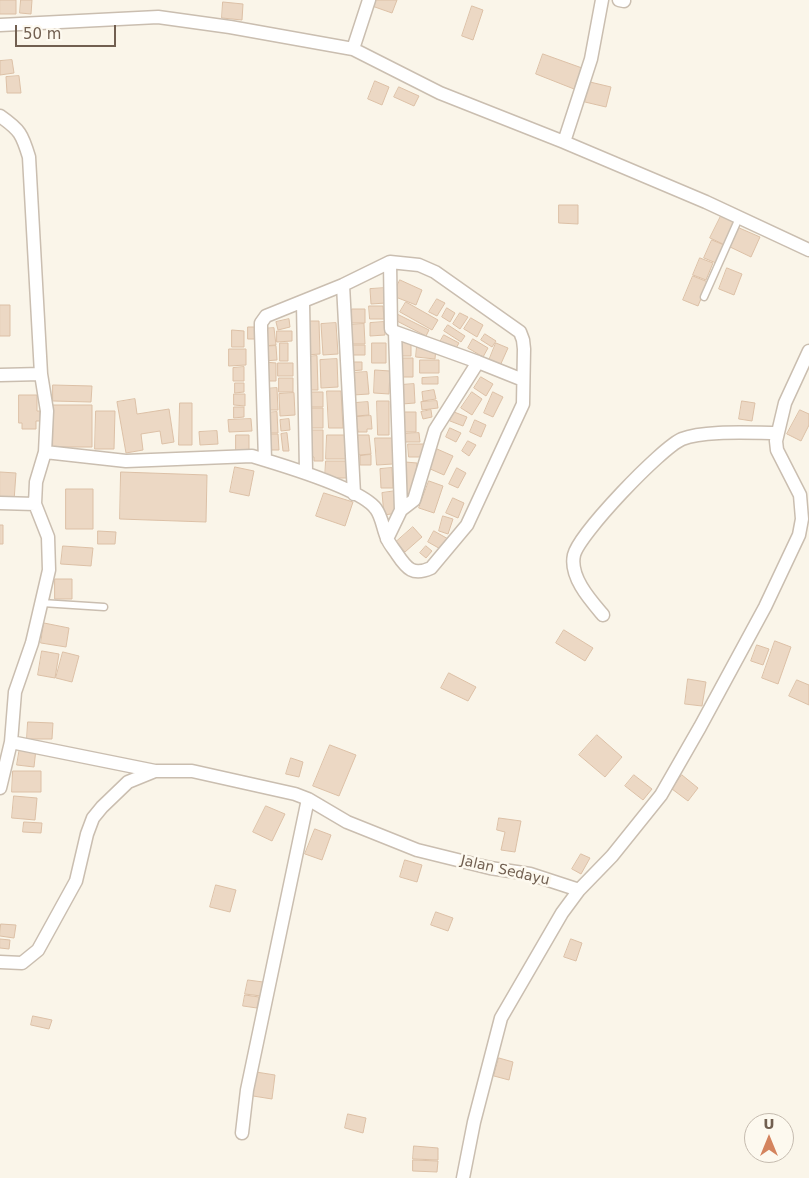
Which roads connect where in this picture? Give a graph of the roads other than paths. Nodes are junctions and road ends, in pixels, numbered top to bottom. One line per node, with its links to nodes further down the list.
1 (369, 0): 4 (street)
2 (602, 0): 6 (street)
3 (0, 25): 4 (street)
4 (353, 49): 6 (street)
5 (0, 116): 16 (street)
6 (564, 142): 7 (street)
7 (739, 218): 8 (street); 11 (lane)
8 (809, 250)
9 (390, 262): 10 (street); 13 (street); 18 (street)
10 (343, 285): 12 (street); 23 (street)
11 (704, 297)
12 (303, 302): 21 (street); 22 (street)
13 (395, 332): 15 (street); 26 (street)
14 (809, 351): 19 (street)
15 (478, 362): 18 (street); 26 (street)
16 (41, 374): 17 (street); 20 (street)
17 (0, 375)
18 (522, 380): 27 (street)
19 (777, 433): 30 (street); 35 (street)
20 (45, 452): 21 (street); 25 (street)
21 (265, 460): 22 (street)
22 (306, 472): 23 (street)
23 (354, 494): 27 (street)
24 (0, 503): 25 (street)
25 (35, 504): 28 (street)
26 (401, 510): 27 (street)
27 (387, 539)
28 (42, 603): 29 (lane); 31 (street)
29 (104, 607)
30 (603, 615)
31 (11, 742): 32 (street); 33 (street)
32 (155, 771): 34 (street, Jalan Sedayu); 36 (street, Jalan Sedayu)
33 (0, 788)
34 (308, 799): 35 (street, Jalan Sedayu); 37 (street)
35 (579, 890): 38 (street)
36 (0, 962)
37 (242, 1133)
38 (463, 1178)

